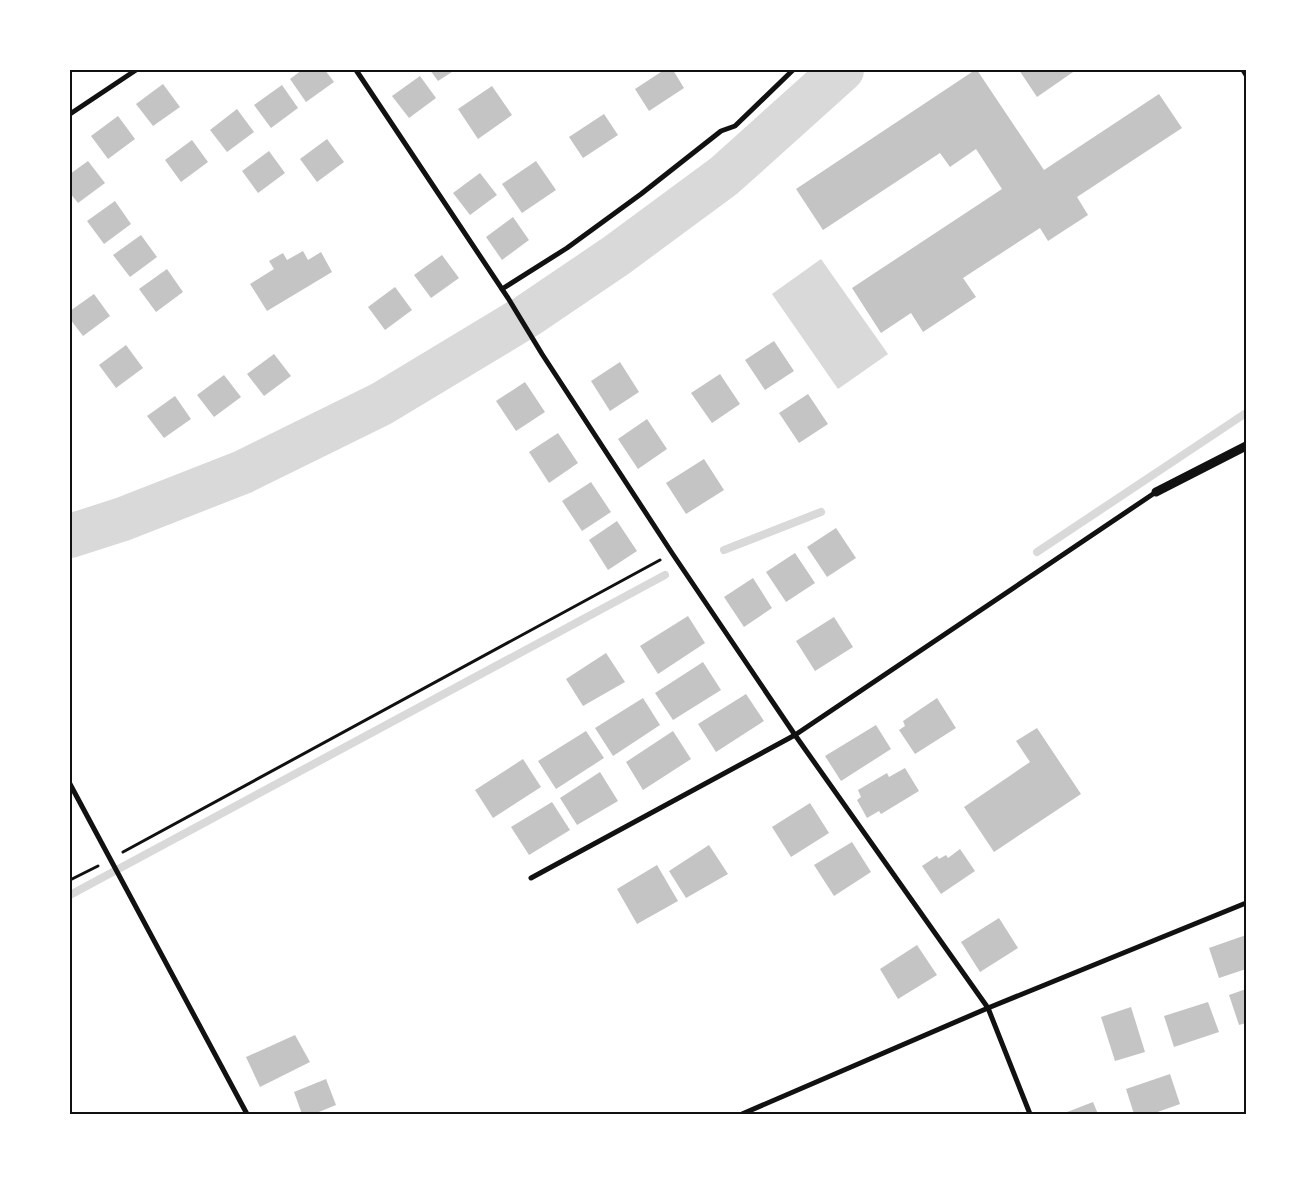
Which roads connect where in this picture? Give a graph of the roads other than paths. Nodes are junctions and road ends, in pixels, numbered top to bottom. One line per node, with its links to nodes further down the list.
1 (136, 70): 6 (street)
2 (356, 70): 7 (street)
3 (792, 70): 7 (street)
4 (1243, 70): 5 (street)
5 (1246, 74)
6 (70, 114)
7 (502, 289): 10 (street)
8 (1246, 446): 9 (street)
9 (1156, 492): 10 (street)
10 (795, 735): 12 (street); 14 (street)
11 (70, 784): 15 (street)
12 (530, 878)
13 (1246, 903): 14 (street)
14 (988, 1008): 16 (street); 17 (street)
15 (247, 1114)
16 (742, 1114)
17 (1030, 1114)

